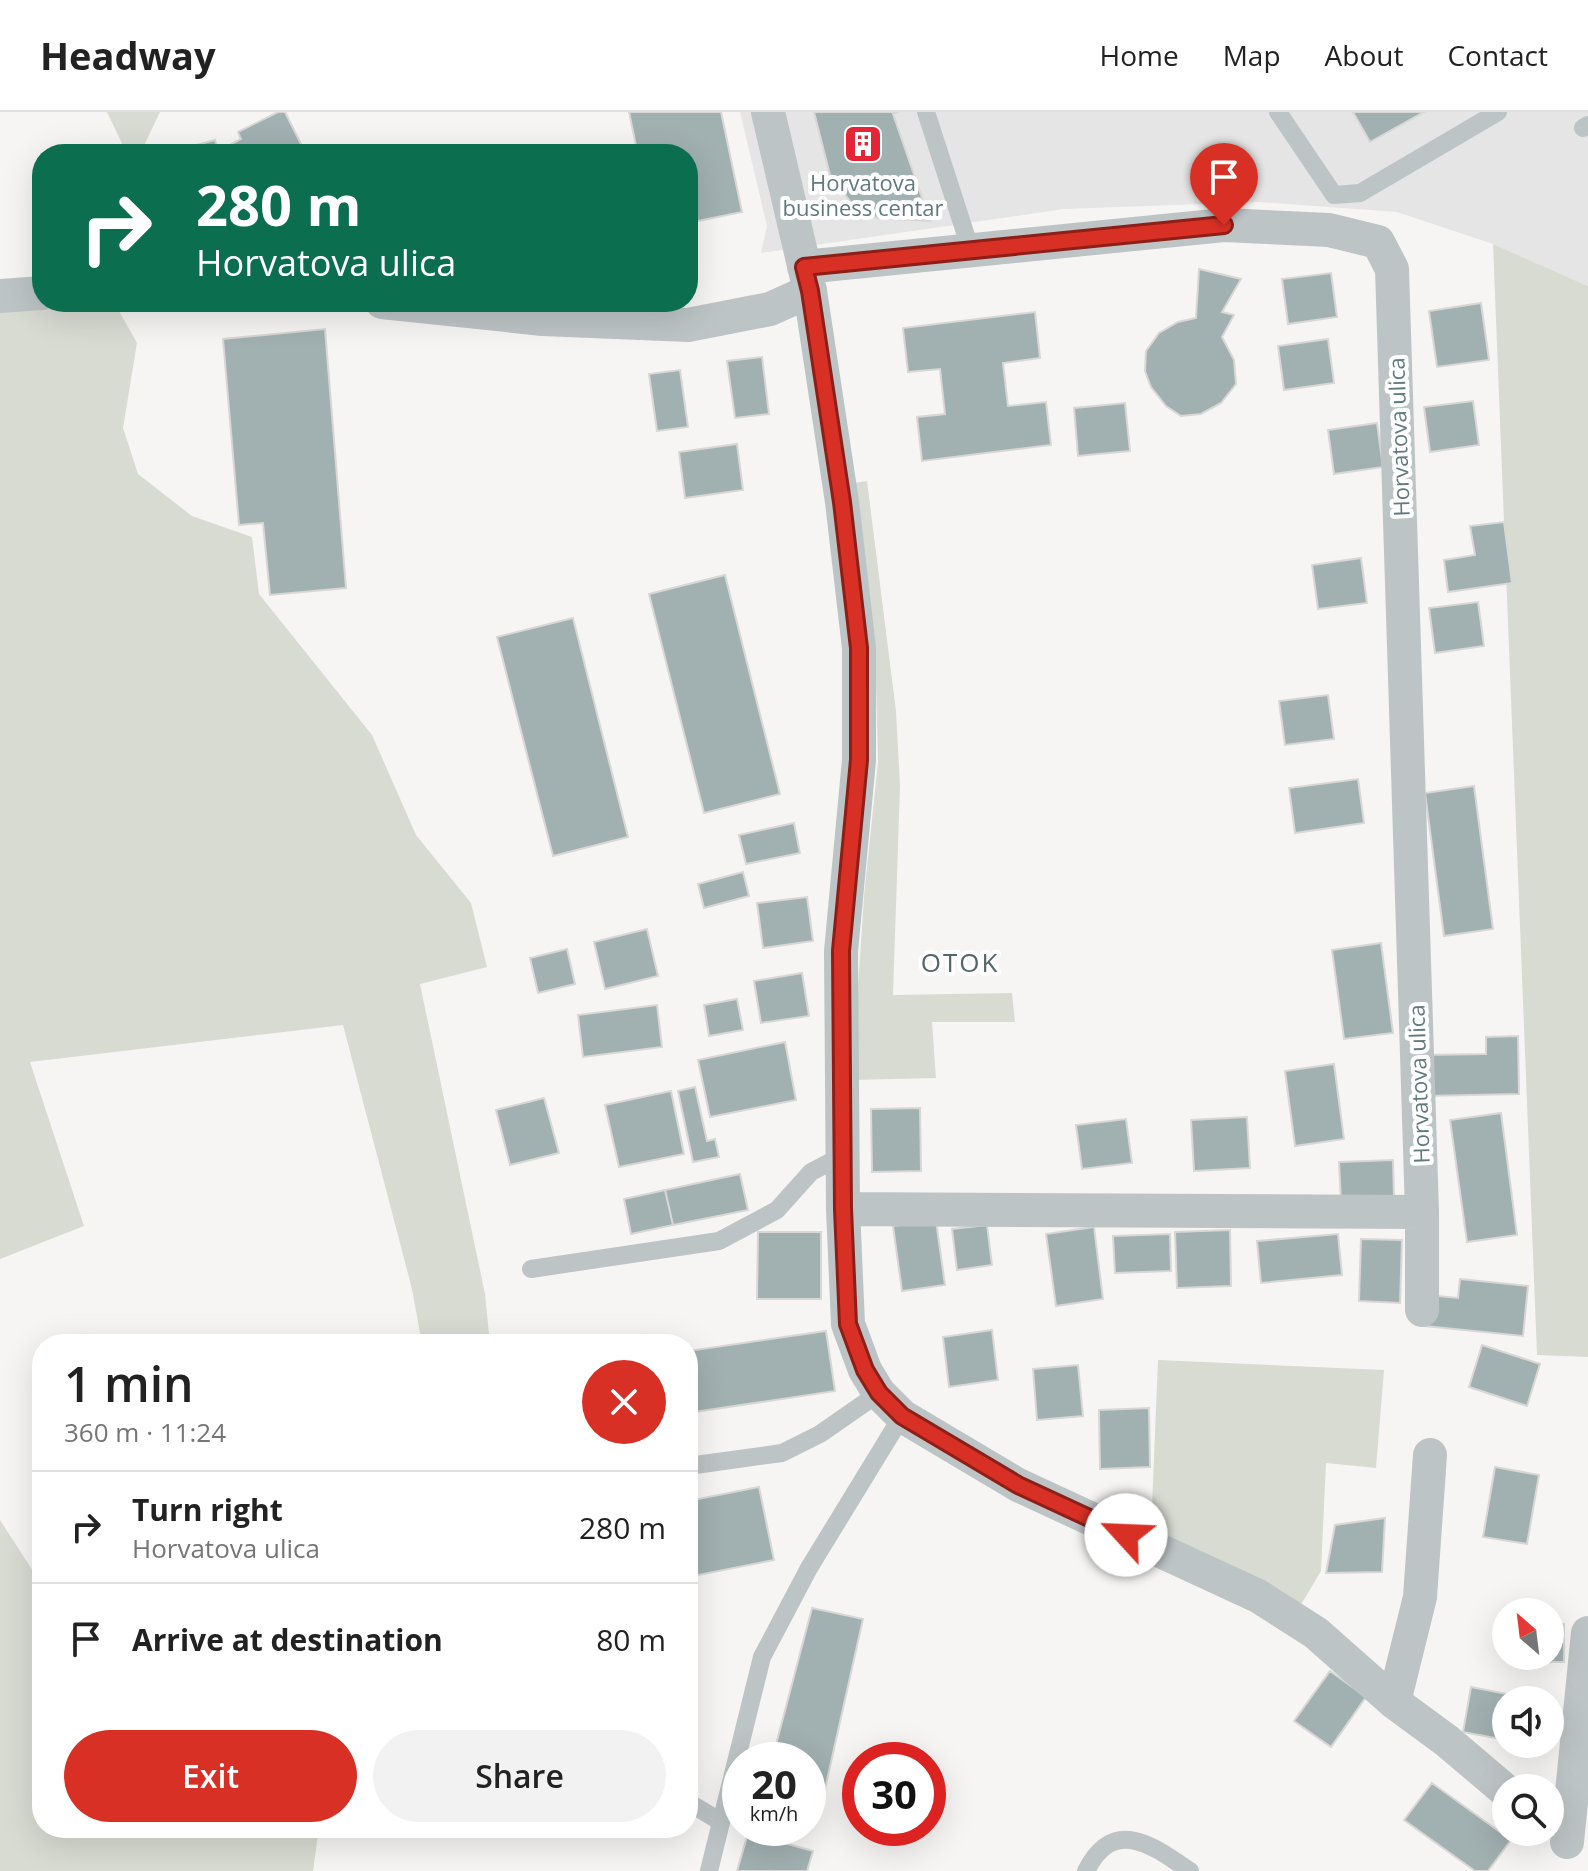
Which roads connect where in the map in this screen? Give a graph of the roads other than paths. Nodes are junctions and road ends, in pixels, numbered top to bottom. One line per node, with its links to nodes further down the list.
1 (768, 112): 6 (street)
2 (926, 112): 5 (lane)
3 (1278, 112): 4 (lane)
4 (1498, 112)
5 (971, 251): 6 (street, Horvatova ulica); 12 (street, Horvatova ulica)
6 (807, 279): 9 (street, Horvatova ulica); 10 (street)
7 (32, 294): 8 (street)
8 (0, 296)
9 (477, 312)
10 (844, 1155): 11 (street); 13 (lane)
11 (843, 1209): 12 (street); 15 (street)
12 (1422, 1212): 14 (street, Horvatova ulica)
13 (531, 1269)
14 (1422, 1310)
15 (890, 1404): 17 (lane); 19 (street); 22 (lane)
16 (1430, 1455): 19 (street)
17 (698, 1465)
18 (1588, 1633): 23 (street)
19 (1394, 1702): 20 (street)
20 (1492, 1779)
21 (698, 1808): 22 (lane)
22 (721, 1822): 24 (lane)
23 (1568, 1844)
24 (709, 1871)
25 (1086, 1871): 26 (lane)
26 (1190, 1871)

